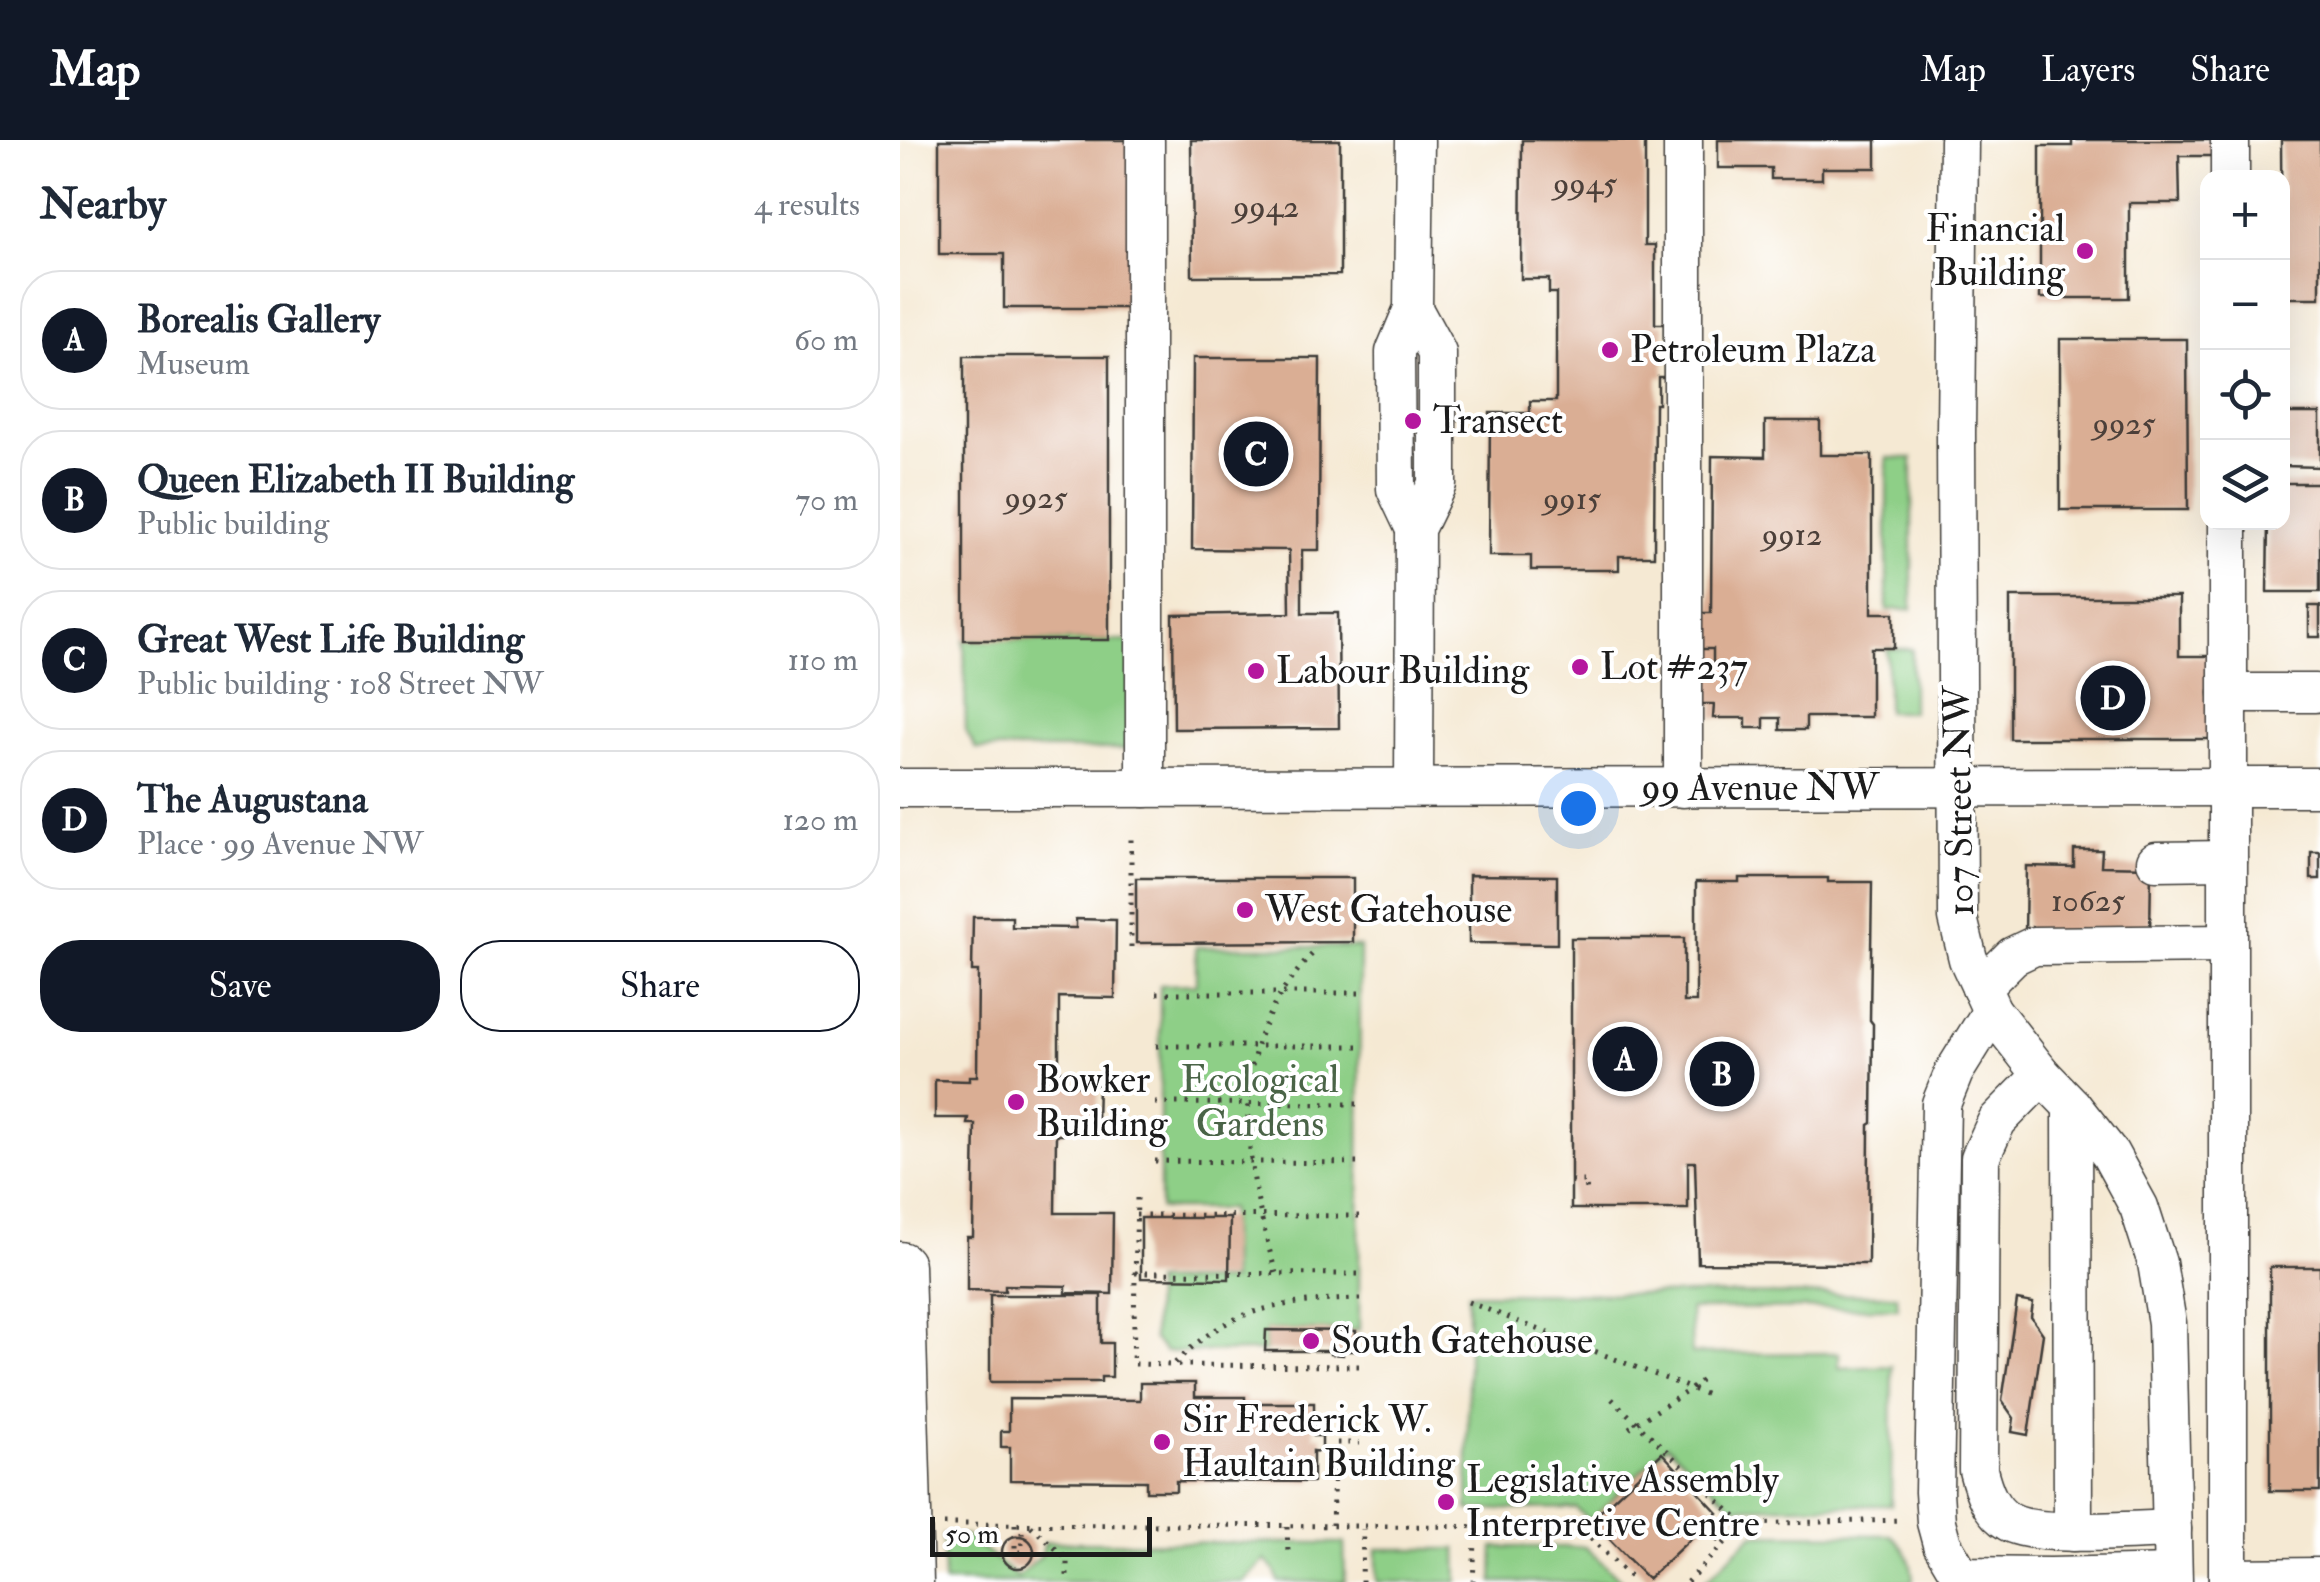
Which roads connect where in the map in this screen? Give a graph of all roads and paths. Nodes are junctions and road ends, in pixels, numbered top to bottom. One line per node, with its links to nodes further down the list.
1 (1146, 140): 14 (street)
2 (1415, 140): 10 (street)
3 (1683, 140): 15 (street)
4 (1958, 140): 16 (street, 107 Street NW)
5 (2230, 140): 6 (street)
6 (2230, 170)
7 (2228, 530): 8 (street)
8 (2228, 694): 9 (street); 11 (street)
9 (2315, 694)
10 (1414, 786): 14 (street, 99 Avenue NW); 15 (street, 99 Avenue NW)
11 (2228, 786): 12 (street, 99 Avenue NW); 16 (street, 99 Avenue NW); 18 (street)
12 (2320, 787)
13 (900, 788): 14 (street, 99 Avenue NW)
14 (1145, 788)
15 (1683, 788): 16 (street, 99 Avenue NW)
16 (1957, 788): 26 (street, 107 Street NW)
17 (1131, 835): 21 (path)
18 (2228, 860): 19 (street); 20 (street)
19 (2156, 861)
20 (2227, 944): 26 (street); 75 (street)
21 (1131, 946)
22 (1316, 948): 24 (path)
23 (1156, 993): 24 (path)
24 (1280, 993): 25 (path); 28 (path)
25 (1360, 993)
26 (1986, 999): 30 (street, 107 Street NW); 74 (street)
27 (1156, 1046): 28 (path)
28 (1256, 1046): 29 (path); 32 (path)
29 (1360, 1046)
30 (2042, 1075): 34 (street, 107 Street NW); 68 (street)
31 (1156, 1102): 32 (path)
32 (1249, 1103): 33 (path); 36 (path)
33 (1360, 1104)
34 (2072, 1106): 67 (street, 107 Street NW); 68 (street)
35 (1155, 1160): 36 (path)
36 (1252, 1160): 37 (path); 42 (path)
37 (1360, 1162)
38 (1571, 1181): 39 (path)
39 (1586, 1196)
40 (1136, 1198): 41 (path)
41 (1136, 1214): 42 (path); 45 (path)
42 (1262, 1215): 43 (path); 46 (path)
43 (1360, 1216)
44 (900, 1266): 76 (main road)
45 (1135, 1272): 46 (path); 50 (path)
46 (1276, 1273): 47 (path)
47 (1360, 1274)
48 (1360, 1299): 50 (path)
49 (1468, 1302): 53 (path)
50 (1172, 1365): 51 (path)
51 (1359, 1366)
52 (1702, 1380): 53 (path)
53 (1691, 1389): 54 (path); 56 (path)
54 (1710, 1396)
55 (1612, 1400): 56 (path)
56 (1636, 1423): 57 (path); 62 (path)
57 (1628, 1428)
58 (1359, 1442): 64 (path)
59 (1901, 1504): 62 (path)
60 (1695, 1517): 70 (path)
61 (936, 1524): 63 (path)
62 (1743, 1524): 70 (path)
63 (1022, 1525): 64 (path); 77 (path)
64 (1332, 1525): 80 (path)
65 (1287, 1527): 71 (path)
66 (1362, 1529): 78 (path)
67 (2172, 1529): 68 (street); 73 (street, 107 Street NW)
68 (2073, 1532)
69 (1475, 1542): 79 (path)
70 (1724, 1544): 81 (path)
71 (1288, 1552)
72 (2320, 1577): 75 (street)
73 (2173, 1578): 74 (street)
74 (2050, 1580)
75 (2228, 1580)
76 (908, 1582)
77 (1067, 1582)
78 (1362, 1582)
79 (1473, 1582)
80 (1635, 1582)
81 (1686, 1582)

